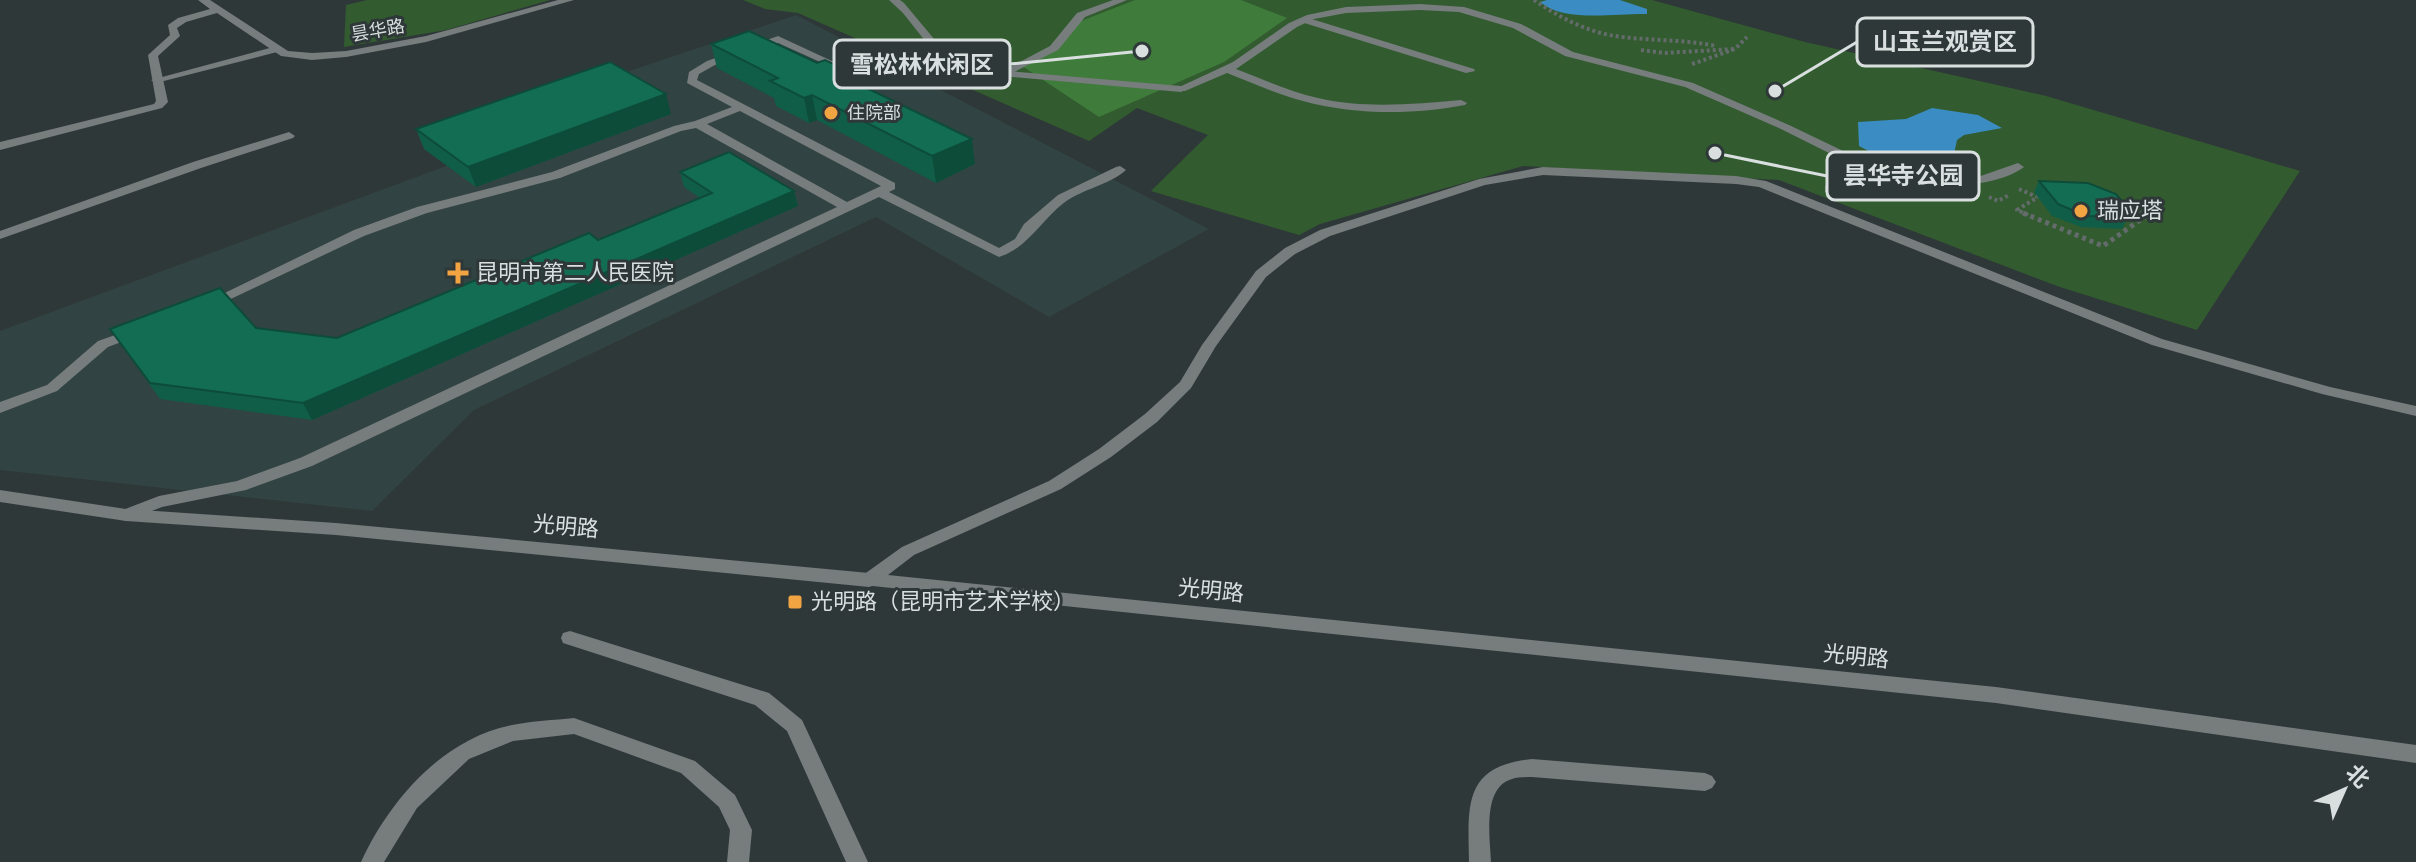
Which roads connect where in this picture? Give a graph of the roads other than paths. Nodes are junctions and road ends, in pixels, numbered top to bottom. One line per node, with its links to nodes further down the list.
1 (203, 0): 5 (street, 昙华路)
2 (569, 0): 7 (street, 昙华路)
3 (894, 0): 11 (street)
4 (1122, 0): 11 (street)
5 (218, 10): 7 (street, 昙华路); 12 (street)
6 (1305, 20): 8 (street); 9 (street); 19 (street)
7 (277, 49): 12 (street)
8 (1227, 69): 11 (street); 13 (street)
9 (1470, 71)
10 (849, 72): 14 (street)
11 (1002, 74)
12 (156, 80): 17 (street)
13 (1461, 103)
14 (741, 107): 15 (street); 22 (street)
15 (698, 124): 23 (street); 25 (street)
16 (289, 136): 24 (street)
17 (0, 146)
18 (2018, 167): 19 (street)
19 (1869, 168): 21 (street)
20 (1120, 170): 22 (street)
21 (1829, 189)
22 (879, 192): 23 (street)
23 (847, 207): 30 (street)
24 (0, 235)
25 (202, 307)
26 (145, 328): 27 (street)
27 (0, 408)
28 (2416, 411): 31 (street)
29 (0, 496): 30 (street, 光明路)
30 (126, 515): 31 (street, 光明路)
31 (869, 580): 33 (street, 光明路)
32 (570, 638): 37 (street)
33 (2416, 754)
34 (1705, 782): 38 (street)
35 (372, 862): 36 (street)
36 (738, 862)
37 (857, 862)
38 (1480, 862)

